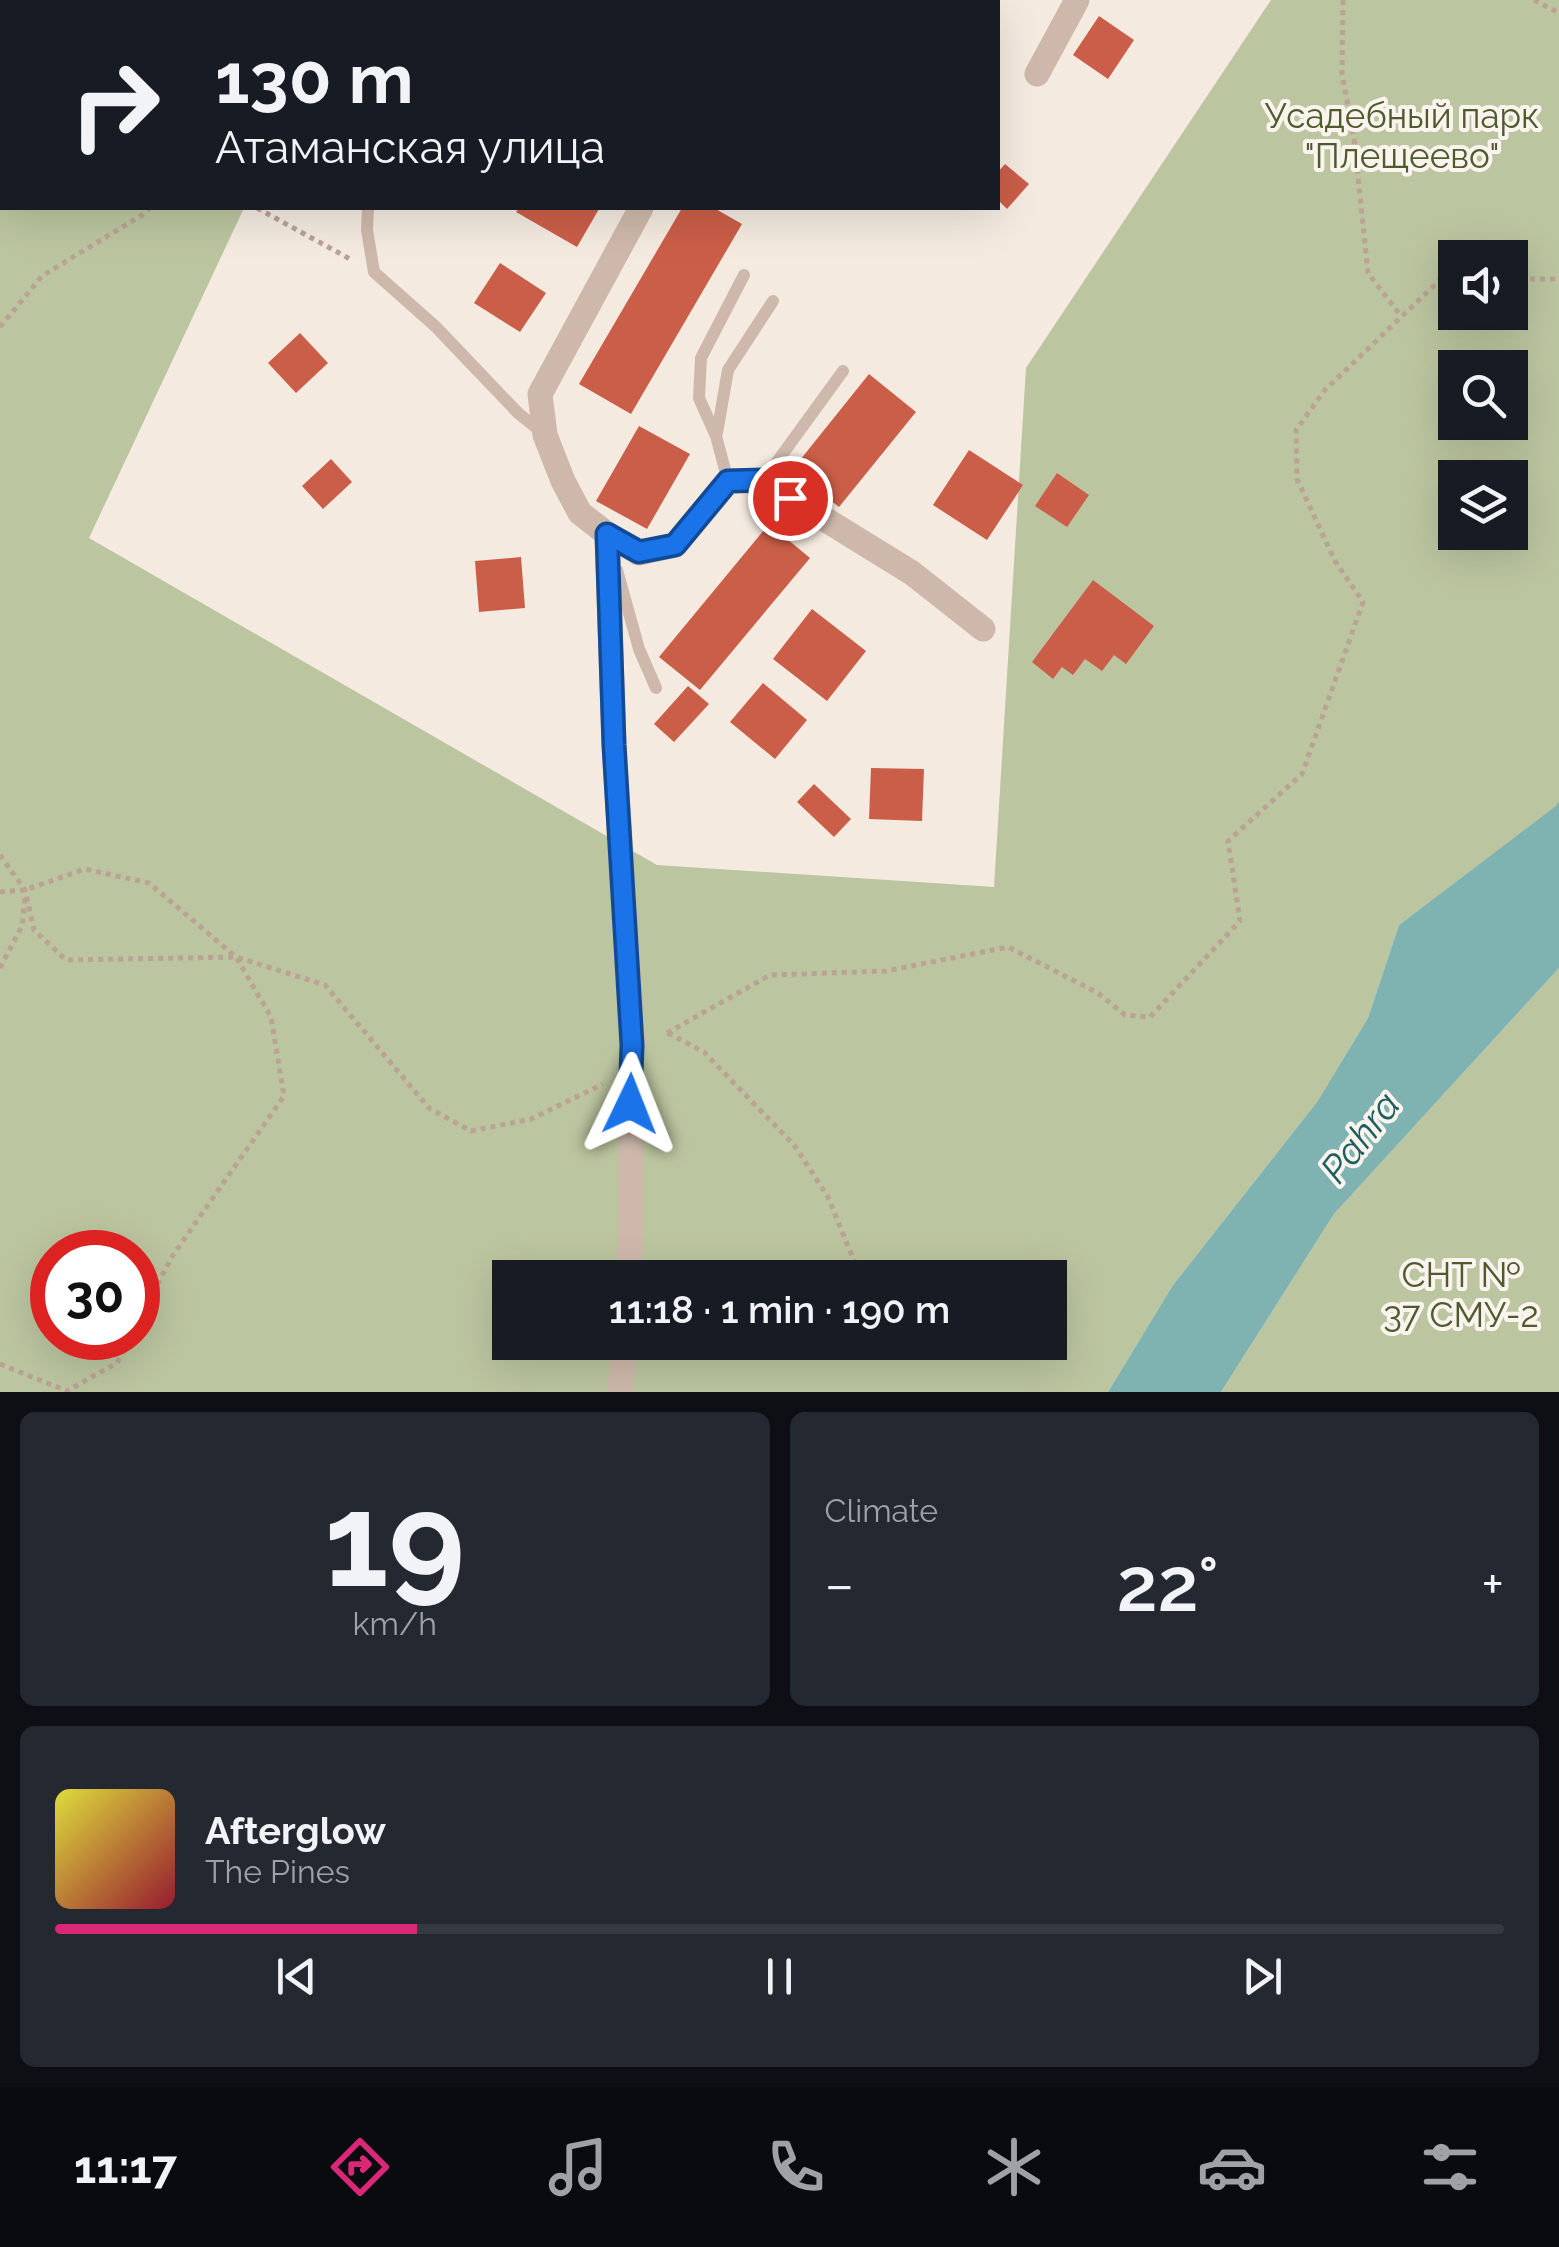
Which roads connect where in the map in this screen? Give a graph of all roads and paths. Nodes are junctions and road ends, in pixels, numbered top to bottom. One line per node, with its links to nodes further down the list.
1 (1077, 0): 5 (street)
2 (1343, 0): 16 (path)
3 (1534, 0): 4 (path)
4 (1559, 14)
5 (1037, 74)
6 (148, 210): 17 (path)
7 (260, 210): 10 (path)
8 (368, 210): 10 (lane)
9 (640, 210): 19 (street)
10 (374, 272): 19 (lane)
11 (744, 275): 20 (lane)
12 (1559, 278): 13 (path)
13 (1528, 279)
14 (1438, 281): 16 (path)
15 (773, 301): 20 (lane)
16 (1401, 316): 33 (path)
17 (0, 327)
18 (843, 371): 21 (lane)
19 (545, 435): 23 (street)
20 (716, 436): 22 (lane)
21 (763, 480): 22 (street); 24 (street)
22 (728, 481): 23 (street)
23 (607, 534): 25 (lane); 31 (street)
24 (983, 630)
25 (656, 688)
26 (0, 855): 27 (path)
27 (26, 890): 28 (path); 29 (path); 29 (path); 30 (path)
28 (0, 892)
29 (236, 957): 31 (path); 34 (path)
30 (0, 968)
31 (630, 1071): 32 (street)
32 (629, 1260)
33 (854, 1260)
34 (160, 1279)
35 (119, 1360): 37 (path)
36 (623, 1360): 38 (street)
37 (0, 1364)
38 (620, 1392)

